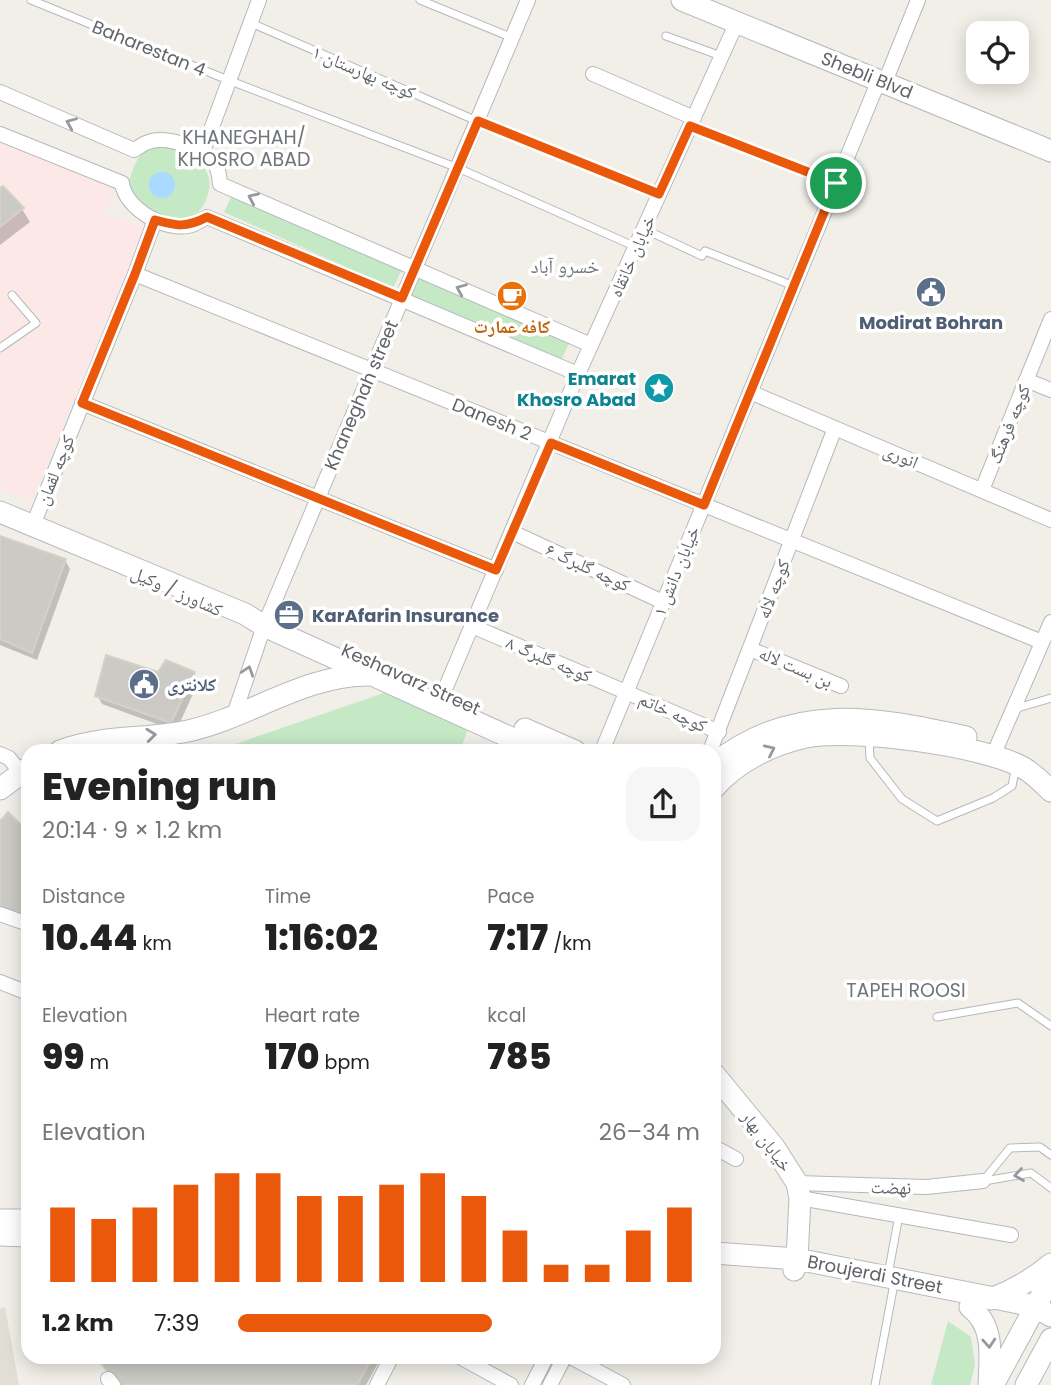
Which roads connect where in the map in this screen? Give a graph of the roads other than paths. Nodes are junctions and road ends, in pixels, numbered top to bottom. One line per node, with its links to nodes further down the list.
1 (31, 0): 15 (lane, Baharestan 4)
2 (259, 0): 9 (street)
3 (420, 0): 11 (lane)
4 (528, 0): 11 (street, Khaneghah street)
5 (682, 0): 8 (street, Shebli Blvd)
6 (714, 0): 14 (street, Shebli Blvd)
7 (918, 0): 14 (street, خیابان دانش ۱)
8 (737, 22): 12 (street, خیابان خانقاه); 14 (street, Shebli Blvd)
9 (250, 23): 15 (street); 17 (lane, کوچه بهارستان ۱)
10 (666, 36): 12 (lane)
11 (513, 38): 17 (street, Khaneghah street)
12 (722, 56): 18 (street, خیابان خانقاه)
13 (593, 74): 18 (street)
14 (884, 76): 20 (street, Shebli Blvd); 21 (street, Shebli Blvd); 24 (street, خیابان دانش ۱)
15 (228, 80): 22 (street); 23 (lane, Baharestan 4)
16 (0, 92): 22 (street, one-way to 16)
17 (478, 121): 23 (street, Khaneghah street); 25 (lane, کوچه بهارستان ۱)
18 (692, 122): 24 (lane); 25 (street, خیابان خانقاه)
19 (0, 134): 26 (street)
20 (1051, 138)
21 (1051, 151)
22 (202, 154): 29 (street, one-way to 22)
23 (457, 168): 28 (lane, Baharestan 4); 29 (street, Khaneghah street)
24 (836, 183): 31 (street, خیابان دانش ۱)
25 (659, 194): 27 (street, خیابان خانقاه)
26 (155, 220): 30 (street, کوچه لقمان); 33 (street)
27 (644, 229): 28 (street, خیابان خانقاه); 31 (lane)
28 (636, 247): 35 (street, خیابان خانقاه)
29 (415, 269): 33 (street, Khaneghah street); 35 (street, one-way to 29)
30 (135, 274): 37 (street, Danesh 2); 42 (street, کوچه لقمان)
31 (794, 286): 41 (street, خیابان دانش ۱)
32 (12, 295): 36 (lane)
33 (402, 298): 37 (street, Khaneghah street); 38 (street)
34 (1051, 319): 39 (street, کوچه فرهنگ)
35 (591, 345): 38 (street, خیابان خانقاه)
36 (0, 348)
37 (372, 370): 44 (street, Danesh 2); 46 (street, Khaneghah street)
38 (578, 374): 44 (street, خیابان خانقاه)
39 (1027, 380): 40 (street); 45 (street, کوچه فرهنگ)
40 (1051, 390)
41 (750, 392): 43 (street, انوری); 47 (street, خیابان دانش ۱)
42 (82, 403): 46 (street); 51 (street, کوچه لقمان)
43 (835, 428): 45 (street, انوری); 53 (street, کوچه لاله)
44 (551, 443): 47 (street, Danesh 2); 52 (street, خیابان خانقاه)
45 (982, 490): 50 (street, انوری)
46 (318, 498): 54 (street); 57 (street, Khaneghah street)
47 (704, 505): 53 (street, Danesh 2); 55 (street, خیابان دانش ۱)
48 (0, 512): 51 (street, Keshavarz Street)
49 (0, 517): 57 (street, کشاورز / وکیل)
50 (1051, 520)
51 (33, 525): 57 (street, Keshavarz Street)
52 (512, 532): 54 (street, خیابان خانقاه); 55 (street, کوچه گلبرگ ۶)
53 (792, 540): 59 (street, Danesh 2); 60 (street, کوچه لاله)
54 (496, 570): 58 (street, خیابان خانقاه)
55 (663, 602): 64 (street, خیابان دانش ۱)
56 (1051, 622): 59 (street)
57 (265, 624): 61 (street, کشاورز / وکیل); 62 (street, Keshavarz Street); 65 (street, Keshavarz Street); 68 (street, Khaneghah street, one-way to 57)
58 (472, 626): 64 (street, کوچه گلبرگ ۸); 65 (street, خیابان خانقاه)
59 (1042, 642): 67 (street)
60 (750, 649): 63 (street, بن بست لاله); 69 (street, کوچه لاله)
61 (349, 675): 62 (street); 68 (street)
62 (372, 675): 72 (street, Keshavarz Street)
63 (841, 686)
64 (626, 692): 69 (street, کوچه خاتم); 74 (street, خیابان دانش ۱)
65 (443, 694): 73 (street, Keshavarz Street)
66 (1051, 698): 67 (lane)
67 (1013, 709): 76 (street)
68 (234, 715): 71 (street, one-way to 68)
69 (719, 732): 75 (street, کوچه لاله)
70 (869, 735): 76 (street); 79 (lane); 83 (street, one-way to 70)
71 (85, 744)
72 (525, 744)
73 (559, 744)
74 (605, 744)
75 (713, 744)
76 (996, 750): 78 (street); 79 (street); 82 (street)
77 (0, 754): 80 (street)
78 (721, 760)
79 (1016, 765): 85 (street)
80 (21, 768)
81 (21, 772): 84 (street)
82 (1051, 772)
83 (721, 780)
84 (0, 789)
85 (1051, 791)
86 (0, 914): 87 (street)
87 (21, 922)
88 (0, 982): 89 (street)
89 (21, 990)
90 (937, 1017): 91 (lane)
91 (1051, 1026)
92 (721, 1083): 98 (street, خیابان بهار)
93 (721, 1151): 95 (street)
94 (1051, 1154): 96 (lane)
95 (736, 1159)
96 (984, 1181): 97 (lane, one-way to 96); 98 (street, نهضت)
97 (1051, 1188)
98 (799, 1191): 99 (street); 108 (street)
99 (899, 1215): 103 (street); 110 (lane, نهضت)
100 (0, 1220): 101 (street)
101 (21, 1220)
102 (0, 1235): 104 (street)
103 (1011, 1235)
104 (21, 1236)
105 (721, 1254): 108 (street, Broujerdi Street)
106 (721, 1264): 108 (street)
107 (1051, 1264): 111 (street)
108 (796, 1265): 110 (street, Broujerdi Street)
109 (1051, 1278): 113 (street)
110 (891, 1282): 111 (street, Broujerdi Street); 112 (street); 127 (lane, نهضت)
111 (991, 1299): 113 (street, Broujerdi Street)
112 (970, 1307): 113 (street); 128 (street, one-way to 128)
113 (1041, 1316): 128 (street)
114 (1051, 1339): 121 (street)
115 (1051, 1356): 121 (street)
116 (388, 1364): 122 (street)
117 (473, 1364): 123 (street)
118 (543, 1364): 124 (street)
119 (562, 1364): 125 (street)
120 (582, 1364): 126 (street)
121 (1029, 1379)
122 (377, 1385)
123 (511, 1385)
124 (532, 1385)
125 (550, 1385)
126 (623, 1385)
127 (874, 1385)
128 (991, 1385)

